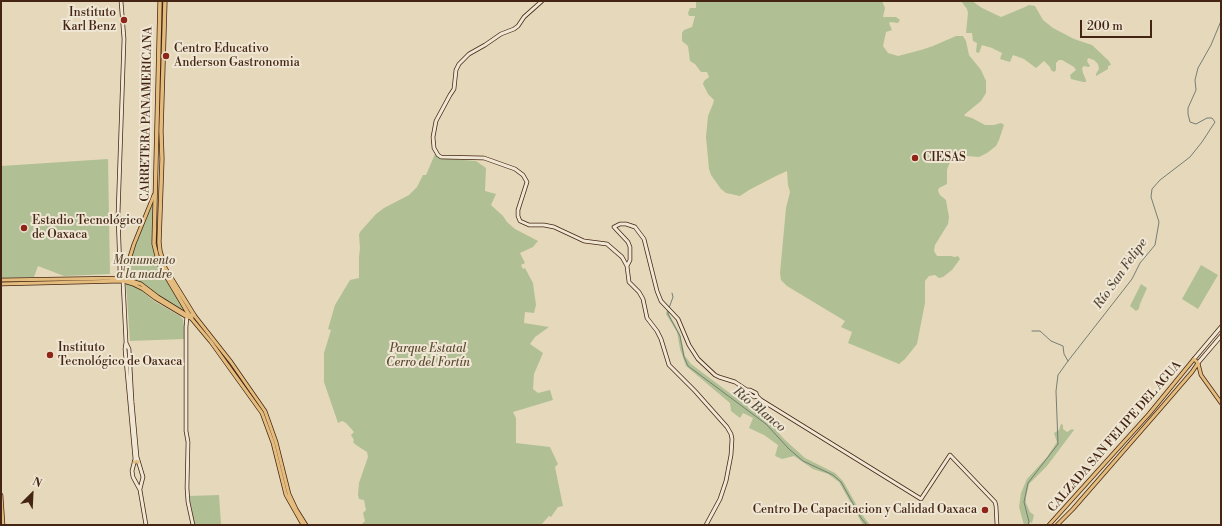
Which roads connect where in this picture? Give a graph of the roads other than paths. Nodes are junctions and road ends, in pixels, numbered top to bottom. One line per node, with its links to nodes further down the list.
1 (122, 1): 7 (main road)
2 (160, 1): 5 (highway, CARRETERA PANAMERICANA)
3 (165, 1): 14 (highway, CARRETERA PANAMERICANA)
4 (542, 1): 6 (main road)
5 (156, 192): 10 (main road); 15 (highway, CARRETERA PANAMERICANA)
6 (627, 266): 29 (main road); 34 (main road)
7 (120, 271): 8 (main road); 10 (main road)
8 (116, 278): 10 (main road); 11 (main road)
9 (1, 280): 12 (main road)
10 (123, 280): 11 (main road); 15 (main road); 18 (main road)
11 (75, 281): 12 (main road)
12 (23, 282): 13 (main road)
13 (1, 284)
14 (188, 306): 15 (highway, CARRETERA PANAMERICANA); 15 (main road)
15 (190, 315): 32 (main road); 33 (main road)
16 (1221, 327): 19 (main road)
17 (1221, 336): 20 (main road, CALZADA SAN FELIPE DEL AGUA)
18 (126, 342): 25 (main road); 26 (main road)
19 (1194, 359): 20 (main road); 21 (main road, CALZADA SAN FELIPE DEL AGUA)
20 (1198, 363): 22 (main road, CALZADA SAN FELIPE DEL AGUA); 23 (main road)
21 (1189, 366): 22 (main road); 35 (main road, CALZADA SAN FELIPE DEL AGUA)
22 (1192, 372): 23 (main road); 36 (main road, CALZADA SAN FELIPE DEL AGUA)
23 (1201, 375): 24 (main road)
24 (1221, 403)
25 (134, 462): 26 (main road); 27 (main road)
26 (138, 462): 27 (main road)
27 (140, 490): 31 (main road)
28 (1, 495): 30 (main road)
29 (997, 524)
30 (3, 525)
31 (146, 525)
32 (193, 525)
33 (305, 525)
34 (706, 525)
35 (1049, 525)
36 (1057, 525)

